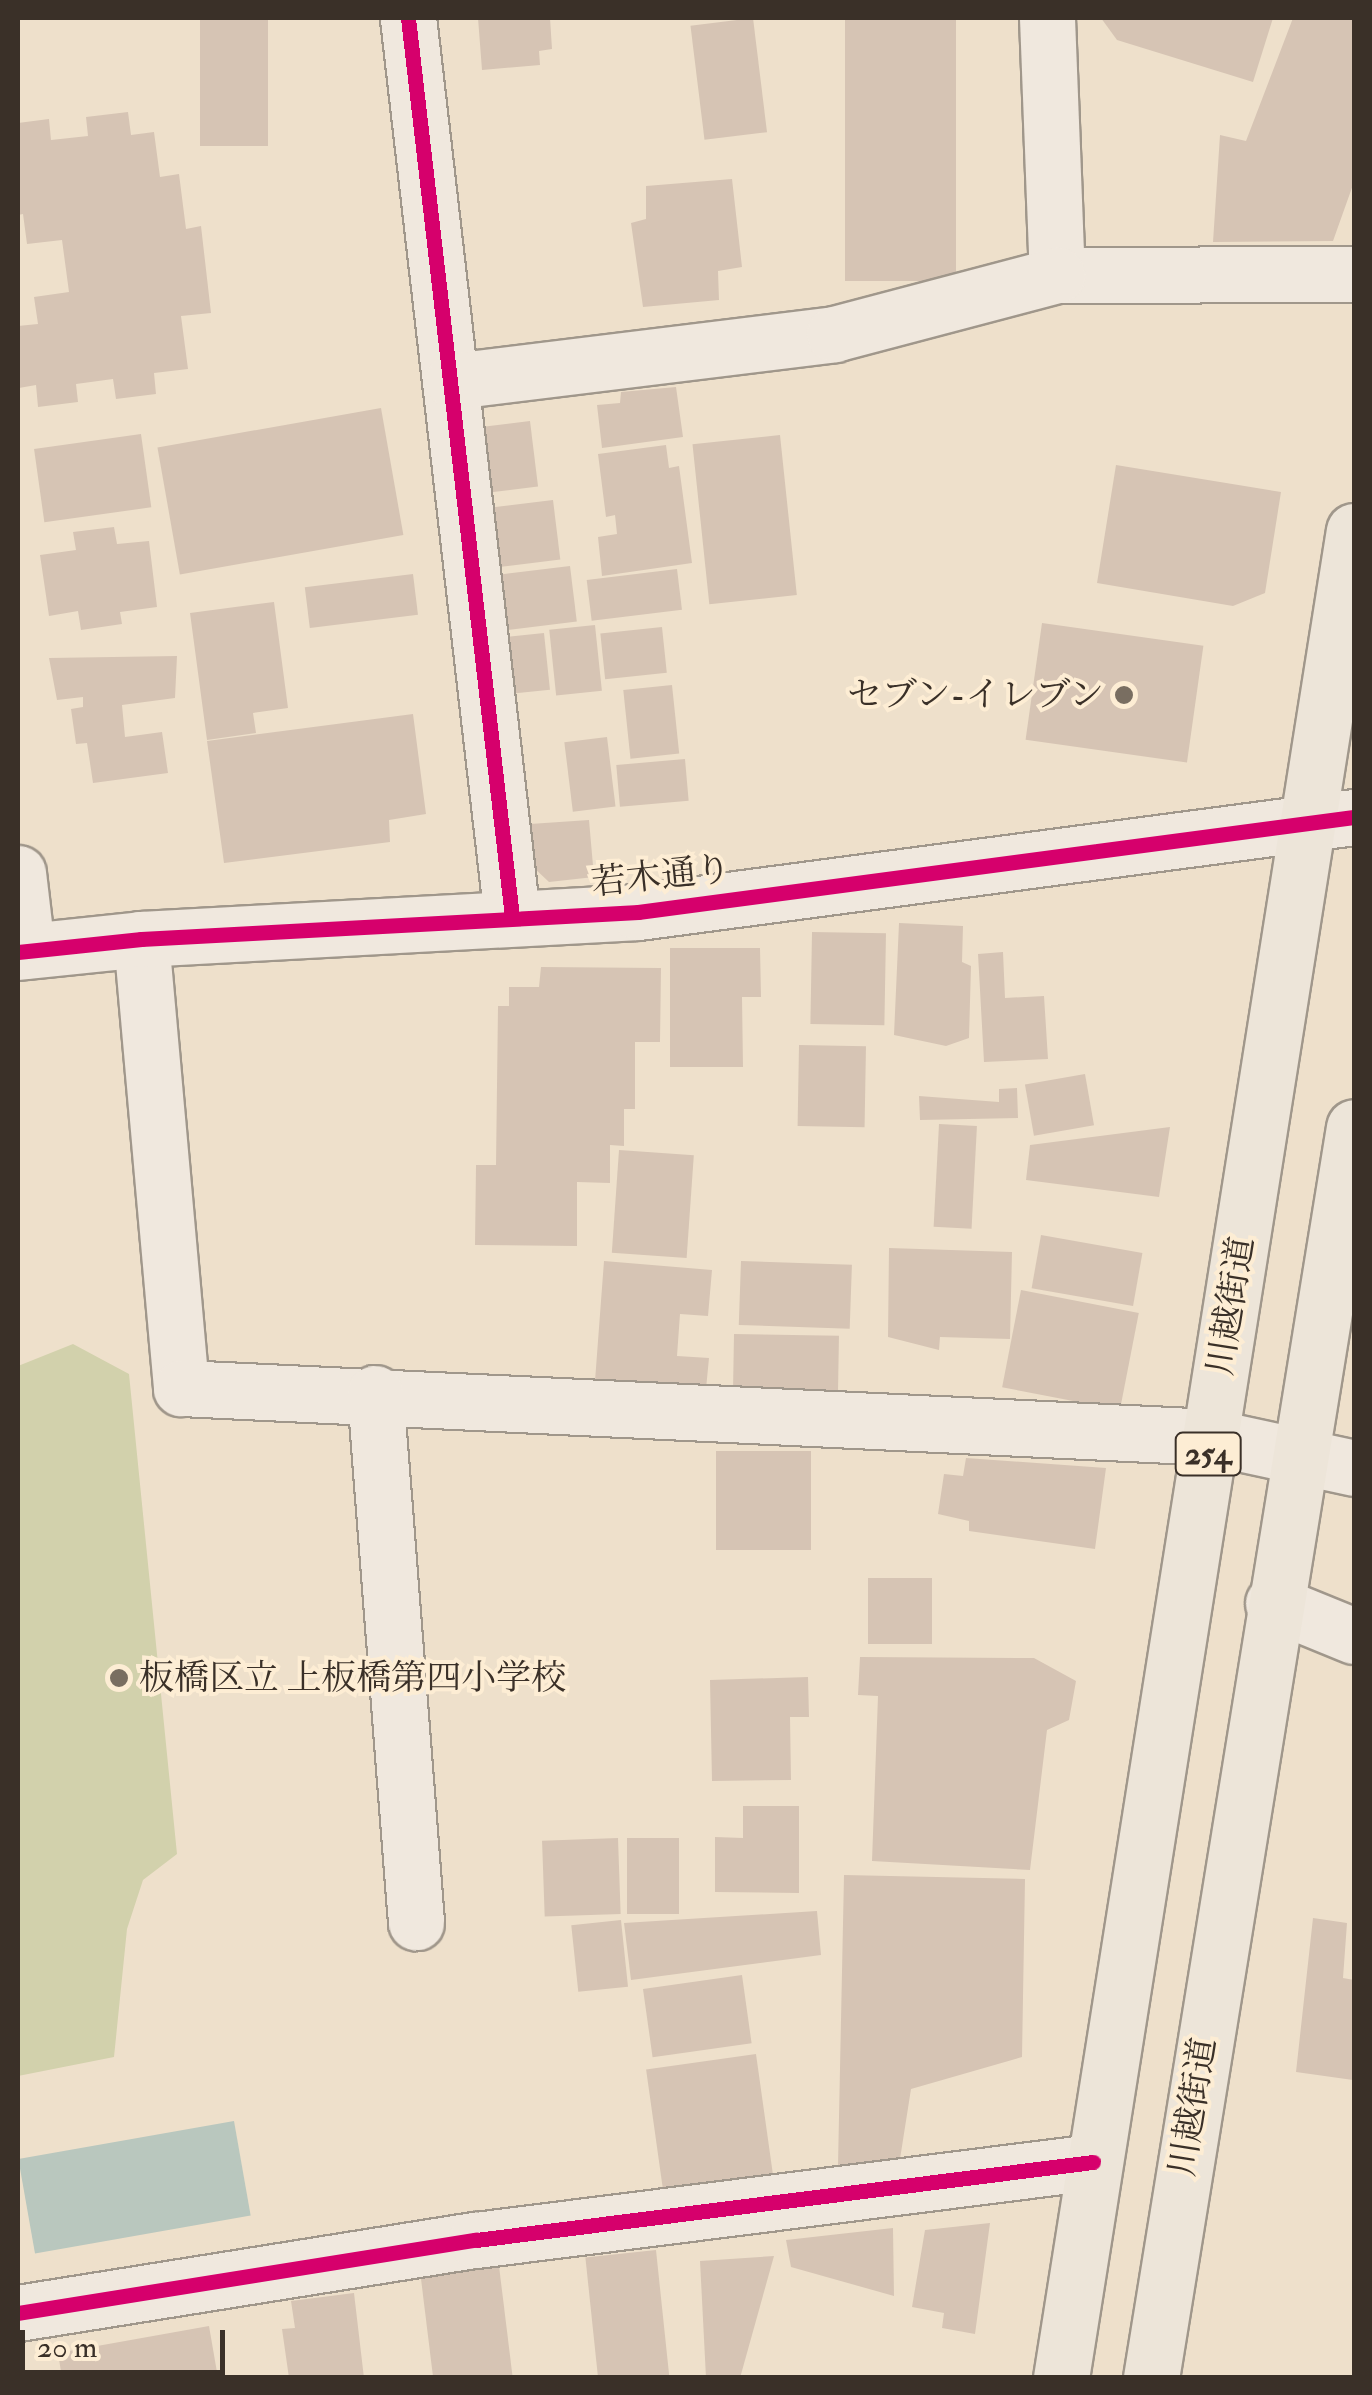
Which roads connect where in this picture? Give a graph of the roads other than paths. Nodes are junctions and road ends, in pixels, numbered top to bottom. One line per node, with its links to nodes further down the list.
1 (408, 18): 5 (street)
2 (1047, 18): 4 (street)
3 (1354, 274): 4 (street)
4 (1057, 275): 5 (street)
5 (454, 381): 9 (street)
6 (1354, 531): 7 (highway, 川越街道 / 254)
7 (1331, 821): 9 (street, 若木通り); 14 (highway, 川越街道 / 254)
8 (18, 873): 11 (street)
9 (512, 918): 10 (street, 若木通り)
10 (141, 938): 11 (street, 若木通り); 13 (street)
11 (22, 951)
12 (1354, 1127): 15 (highway, 川越街道 / 254)
13 (375, 1393): 14 (street); 19 (street)
14 (1211, 1437): 15 (street); 20 (highway, 川越街道 / 254)
15 (1300, 1455): 16 (street); 17 (highway, 川越街道 / 254)
16 (1354, 1468)
17 (1274, 1603): 18 (street); 23 (highway, 川越街道 / 254)
18 (1354, 1636)
19 (416, 1922)
20 (1094, 2162): 21 (street); 22 (highway, 川越街道 / 254)
21 (18, 2313)
22 (1061, 2378)
23 (1151, 2378)

